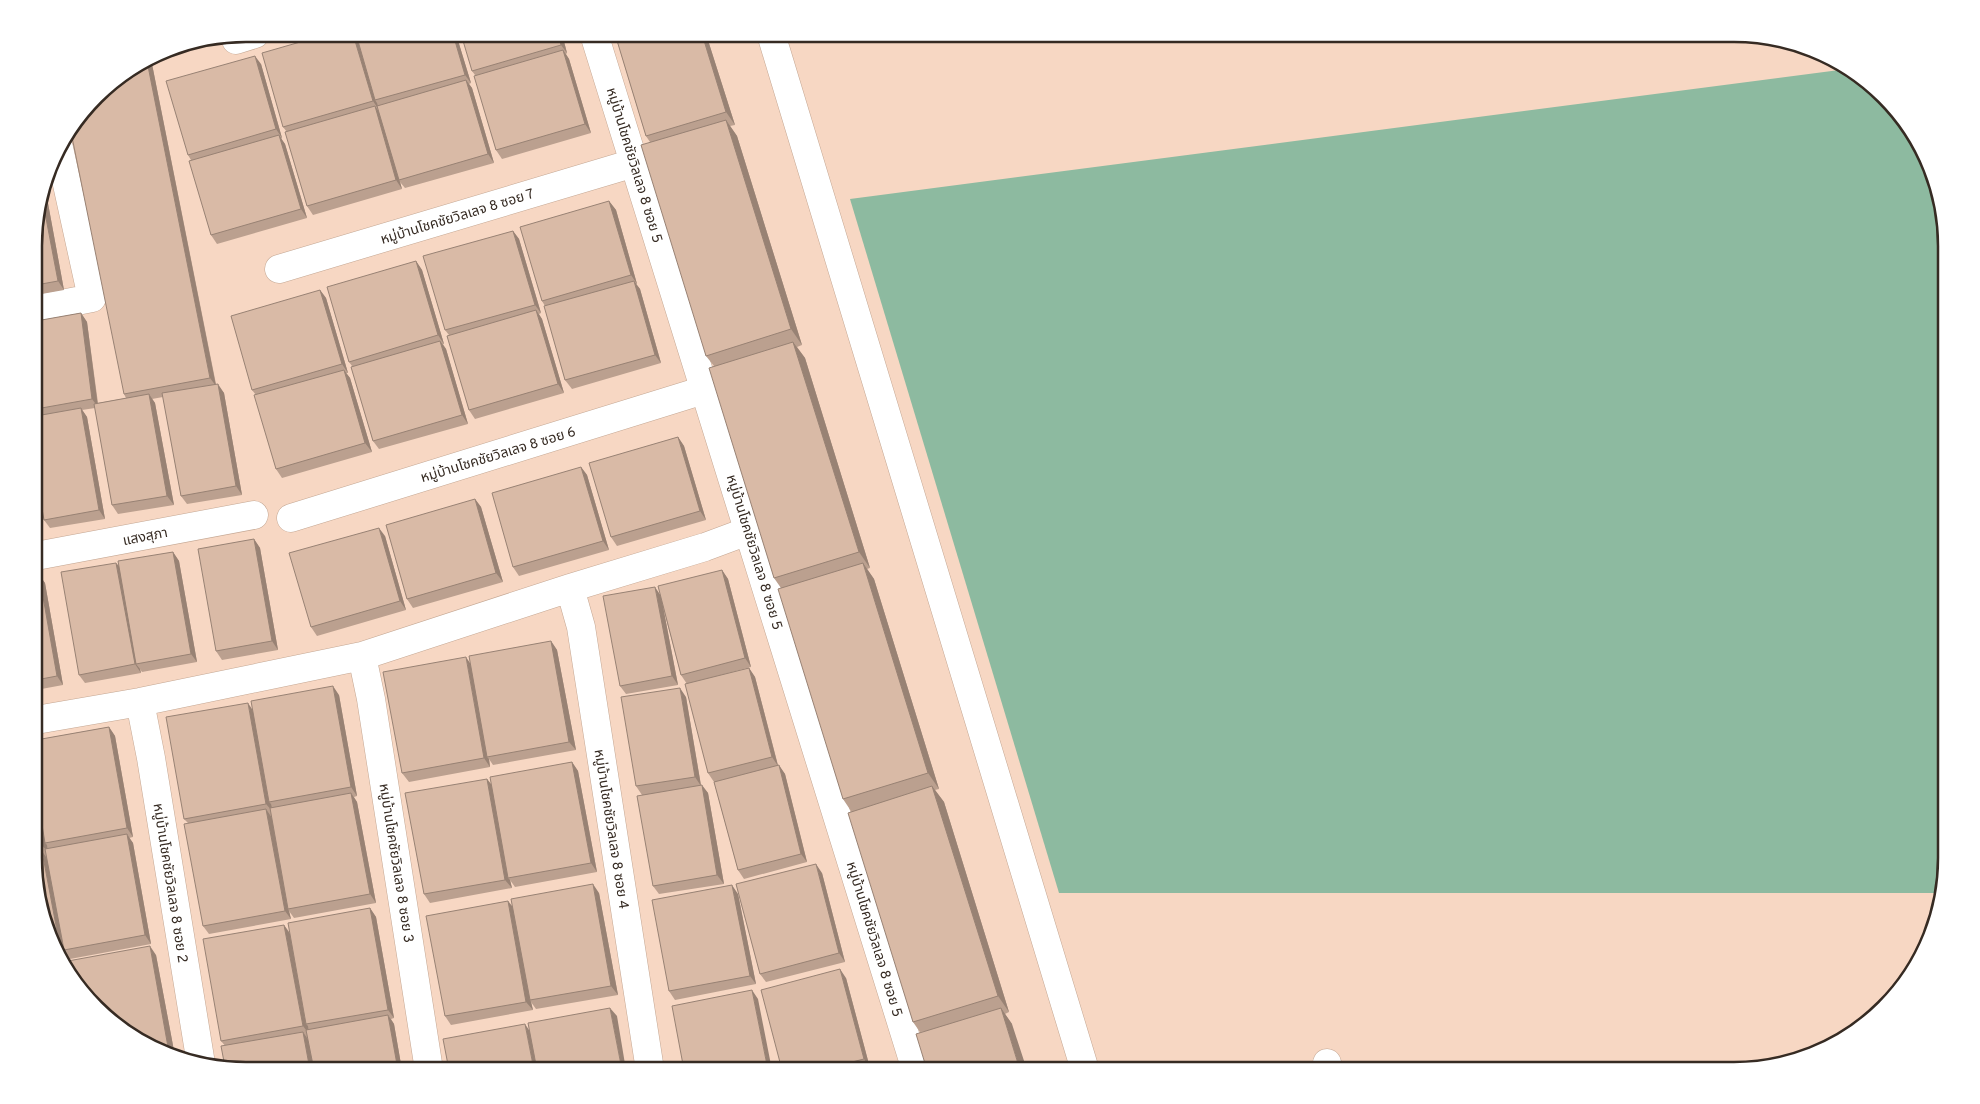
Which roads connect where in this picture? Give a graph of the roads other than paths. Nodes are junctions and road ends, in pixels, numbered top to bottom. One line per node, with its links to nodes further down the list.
1 (596, 42): 4 (street, หมู่บ้านโชคชัยวิลเลจ 8 ซอย 5)
2 (773, 42): 20 (street)
3 (61, 162): 6 (street)
4 (634, 163): 5 (street, หมู่บ้านโชคชัยวิลเลจ 8 ซอย 7); 7 (street, หมู่บ้านโชคชัยวิลเลจ 8 ซอย 5)
5 (279, 269)
6 (42, 308)
7 (704, 390): 9 (street, หมู่บ้านโชคชัยวิลเลจ 8 ซอย 6); 10 (street, หมู่บ้านโชคชัยวิลเลจ 8 ซอย 5)
8 (254, 515): 11 (street, แสงสุภา)
9 (292, 518)
10 (748, 530): 12 (street); 19 (street, หมู่บ้านโชคชัยวิลเลจ 8 ซอย 5)
11 (42, 555)
12 (570, 588): 13 (street); 18 (street, หมู่บ้านโชคชัยวิลเลจ 8 ซอย 4)
13 (362, 656): 14 (street); 17 (street, หมู่บ้านโชคชัยวิลเลจ 8 ซอย 3)
14 (140, 702): 15 (street); 16 (street, หมู่บ้านโชคชัยวิลเลจ 8 ซอย 2)
15 (42, 719)
16 (200, 1056)
17 (428, 1062)
18 (649, 1062)
19 (914, 1062)
20 (1083, 1062)

